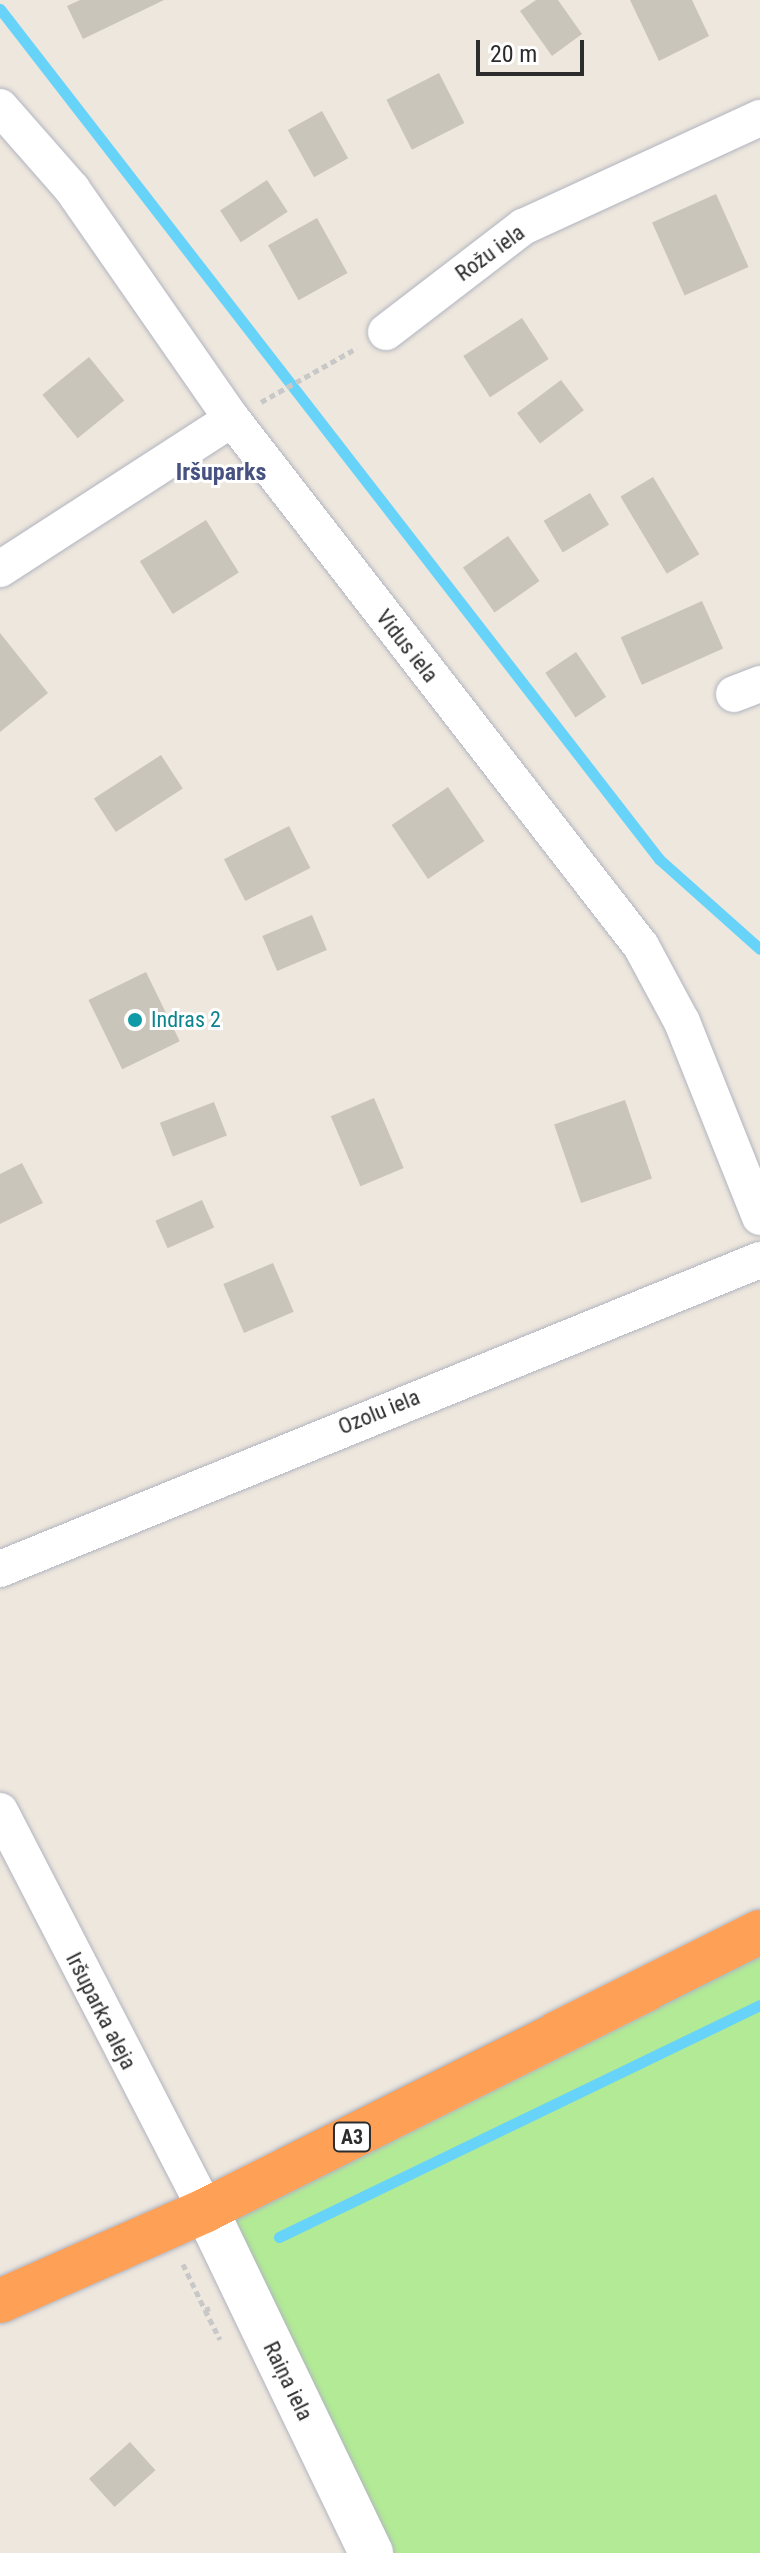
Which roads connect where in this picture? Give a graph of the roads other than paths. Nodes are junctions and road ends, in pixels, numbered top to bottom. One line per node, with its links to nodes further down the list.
1 (0, 107): 4 (street, Vidus iela)
2 (760, 118): 3 (street, Rožu iela)
3 (386, 332)
4 (232, 419): 5 (street); 6 (street, Vidus iela)
5 (0, 569)
6 (760, 1217)
7 (760, 1260): 8 (street, Ozolu iela)
8 (0, 1569)
9 (0, 1811): 11 (street, Iršuparka aleja)
10 (760, 1932): 11 (highway, A3)
11 (206, 2210): 12 (highway, A3); 13 (street, Raiņa iela)
12 (0, 2301)
13 (371, 2553)

